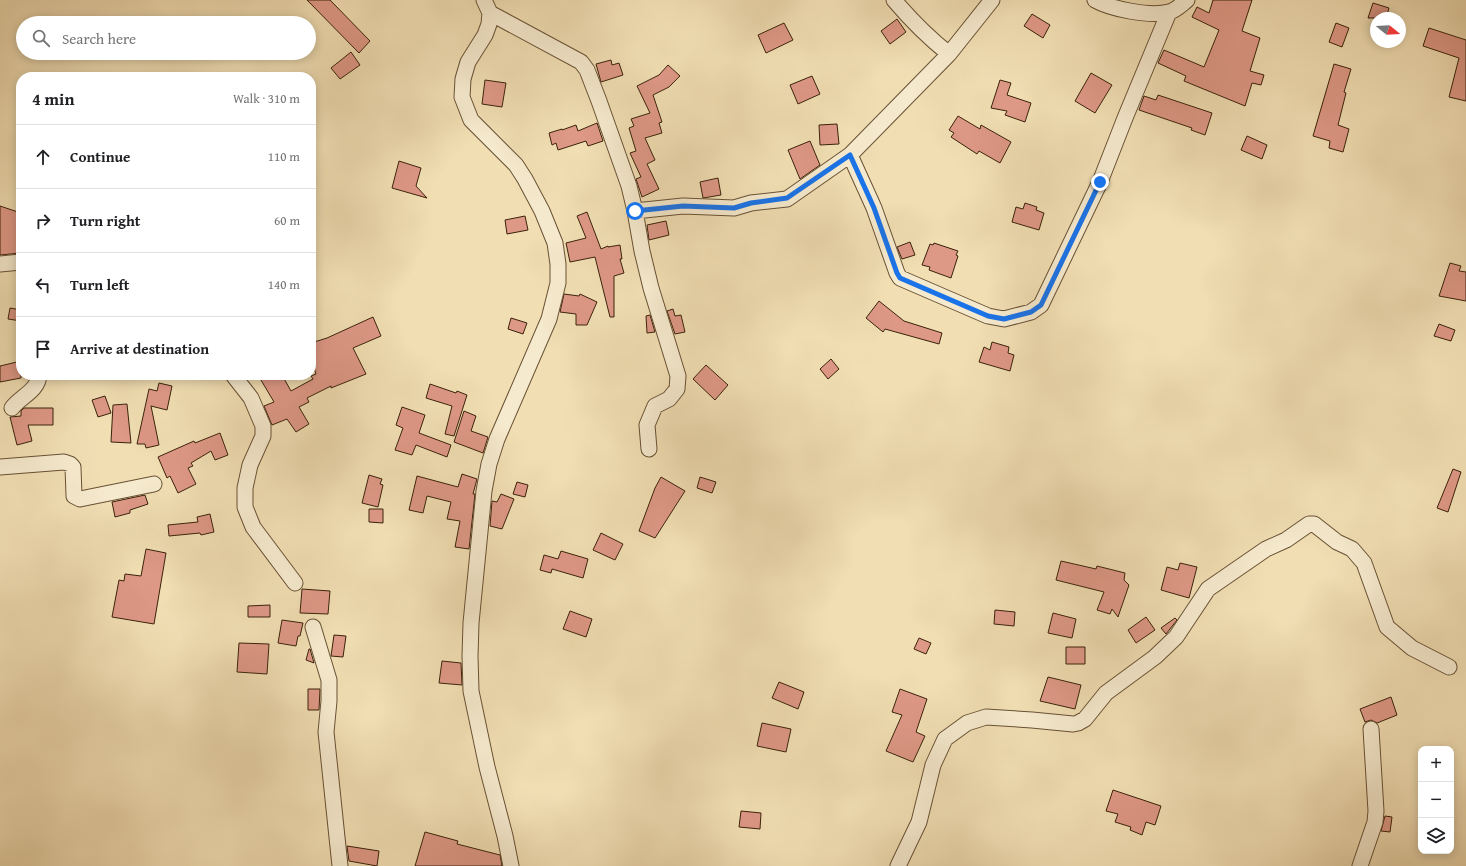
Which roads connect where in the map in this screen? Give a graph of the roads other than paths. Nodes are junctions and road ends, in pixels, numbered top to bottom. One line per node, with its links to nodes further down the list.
1 (894, 0): 7 (street)
2 (992, 0): 7 (street)
3 (1095, 0): 6 (street)
4 (1187, 0): 6 (street)
5 (487, 6): 9 (street); 23 (street)
6 (1169, 12): 8 (street)
7 (949, 54): 8 (street)
8 (850, 155): 9 (street)
9 (635, 211): 15 (street)
10 (16, 262): 11 (street)
11 (0, 264)
12 (39, 380): 14 (street)
13 (237, 380): 18 (street)
14 (12, 408)
15 (649, 449)
16 (0, 467): 17 (street)
17 (154, 484)
18 (294, 584)
19 (312, 627): 22 (street)
20 (1449, 667): 24 (street)
21 (1371, 729): 25 (street)
22 (340, 866)
23 (511, 866)
24 (898, 866)
25 (1360, 866)

